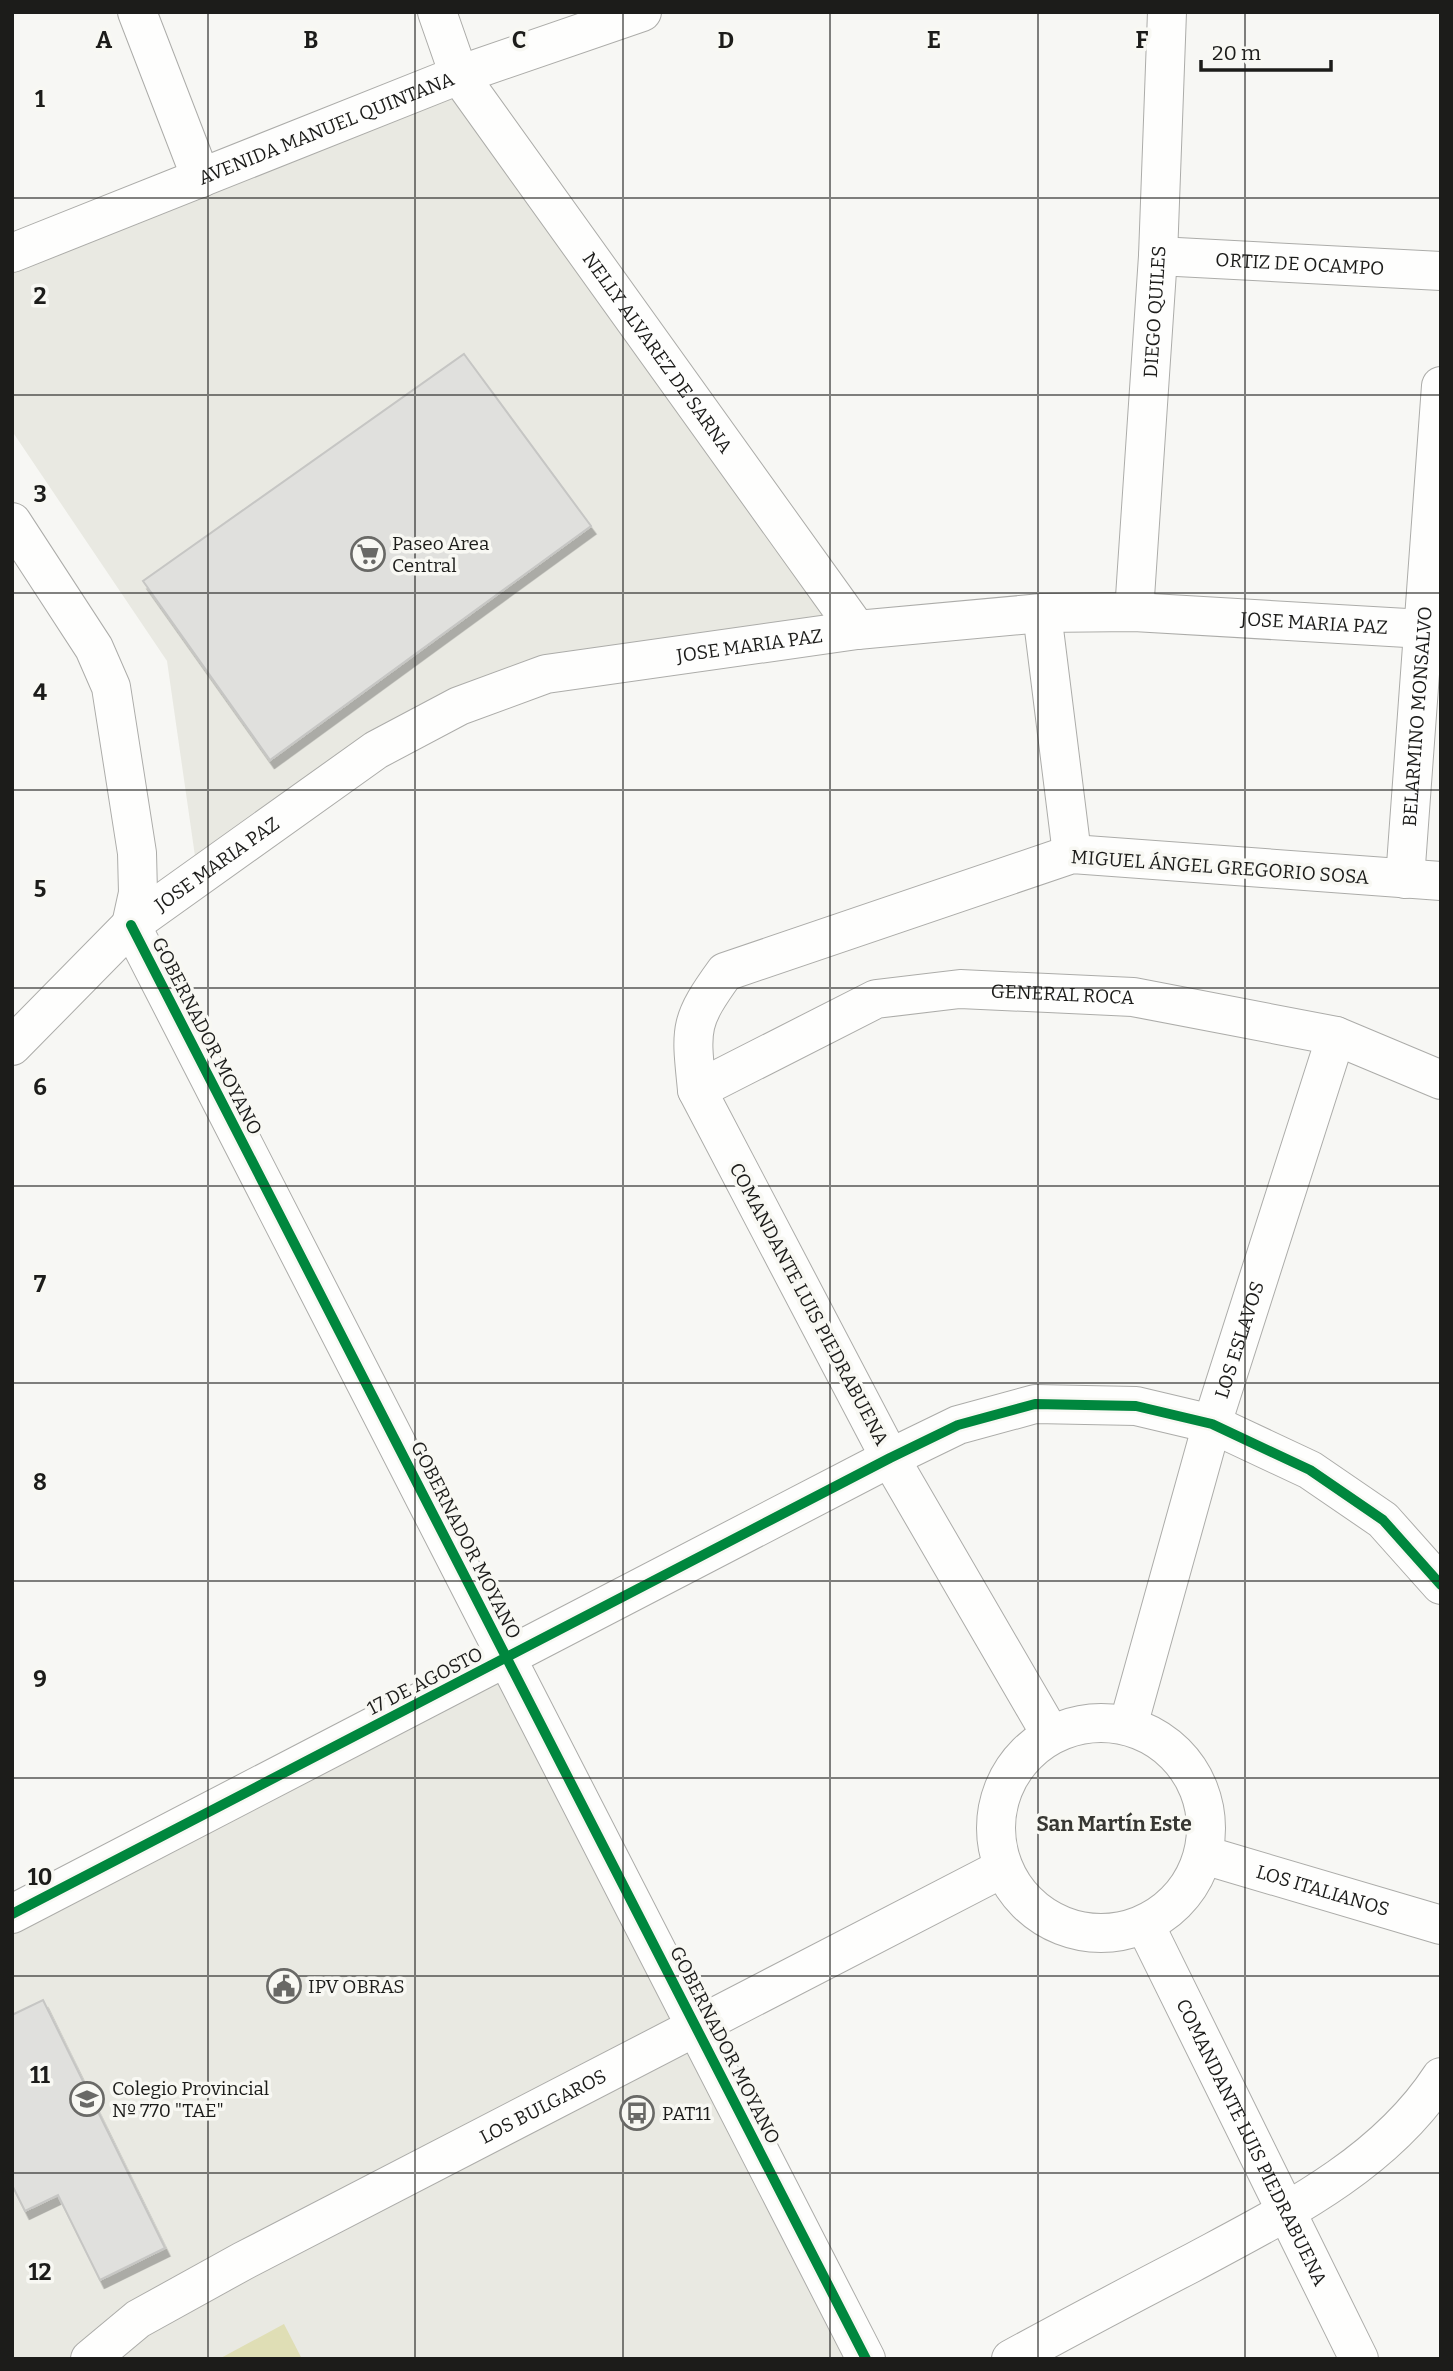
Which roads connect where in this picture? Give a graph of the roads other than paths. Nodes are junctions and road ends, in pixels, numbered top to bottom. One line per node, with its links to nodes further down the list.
1 (137, 12): 6 (street)
2 (437, 12): 5 (street, NELLY ALVAREZ DE SARNA)
3 (642, 12): 5 (street, AVENIDA MANUEL QUINTANA)
4 (1167, 12): 8 (street, DIEGO QUILES)
5 (459, 75): 6 (street, AVENIDA MANUEL QUINTANA); 15 (street, NELLY ALVAREZ DE SARNA)
6 (201, 178): 7 (street, AVENIDA MANUEL QUINTANA)
7 (12, 253)
8 (1158, 256): 9 (street, ORTIZ DE OCAMPO); 12 (street, DIEGO QUILES)
9 (1441, 271)
10 (1441, 386): 14 (street, BELARMINO MONSALVO)
11 (12, 522): 16 (street)
12 (1134, 612): 13 (street, JOSE MARIA PAZ); 14 (street, JOSE MARIA PAZ)
13 (1042, 613): 15 (street, JOSE MARIA PAZ); 17 (street)
14 (1431, 629): 19 (street, BELARMINO MONSALVO)
15 (857, 630): 18 (street, JOSE MARIA PAZ)
16 (135, 832): 18 (street); 20 (street)
17 (1072, 854): 19 (street, MIGUEL ÁNGEL GREGORIO SOSA); 21 (street, MIGUEL ÁNGEL GREGORIO SOSA)
18 (198, 877): 20 (street, JOSE MARIA PAZ)
19 (1423, 880)
20 (131, 925): 23 (street, JOSE MARIA PAZ); 29 (street, GOBERNADOR MOYANO)
21 (725, 972): 25 (street, COMANDANTE LUIS PIEDRABUENA)
22 (1336, 1036): 24 (street, GENERAL ROCA); 25 (street, GENERAL ROCA); 26 (street, LOS ESLAVOS)
23 (12, 1046)
24 (1441, 1080)
25 (697, 1090): 27 (street, COMANDANTE LUIS PIEDRABUENA)
26 (1212, 1424): 27 (street, 17 DE AGOSTO); 28 (street, 17 DE AGOSTO); 30 (street, LOS ESLAVOS)
27 (890, 1458): 29 (street, 17 DE AGOSTO); 31 (street, COMANDANTE LUIS PIEDRABUENA)
28 (1441, 1585)
29 (507, 1659): 34 (street, 17 DE AGOSTO); 37 (street, GOBERNADOR MOYANO)
30 (1128, 1726): 31 (street); 32 (street)
31 (1051, 1735): 33 (street)
32 (1204, 1855): 35 (street); 36 (street, LOS ITALIANOS)
33 (1003, 1868): 35 (street); 37 (street, LOS BULGAROS)
34 (12, 1914)
35 (1145, 1925): 39 (street, COMANDANTE LUIS PIEDRABUENA)
36 (1441, 1925)
37 (695, 2025): 40 (street, LOS BULGAROS); 41 (street, GOBERNADOR MOYANO)
38 (1441, 2077): 39 (street)
39 (1285, 2213): 42 (street); 43 (street, COMANDANTE LUIS PIEDRABUENA)
40 (90, 2359)
41 (866, 2359)
42 (1010, 2359)
43 (1359, 2359)

